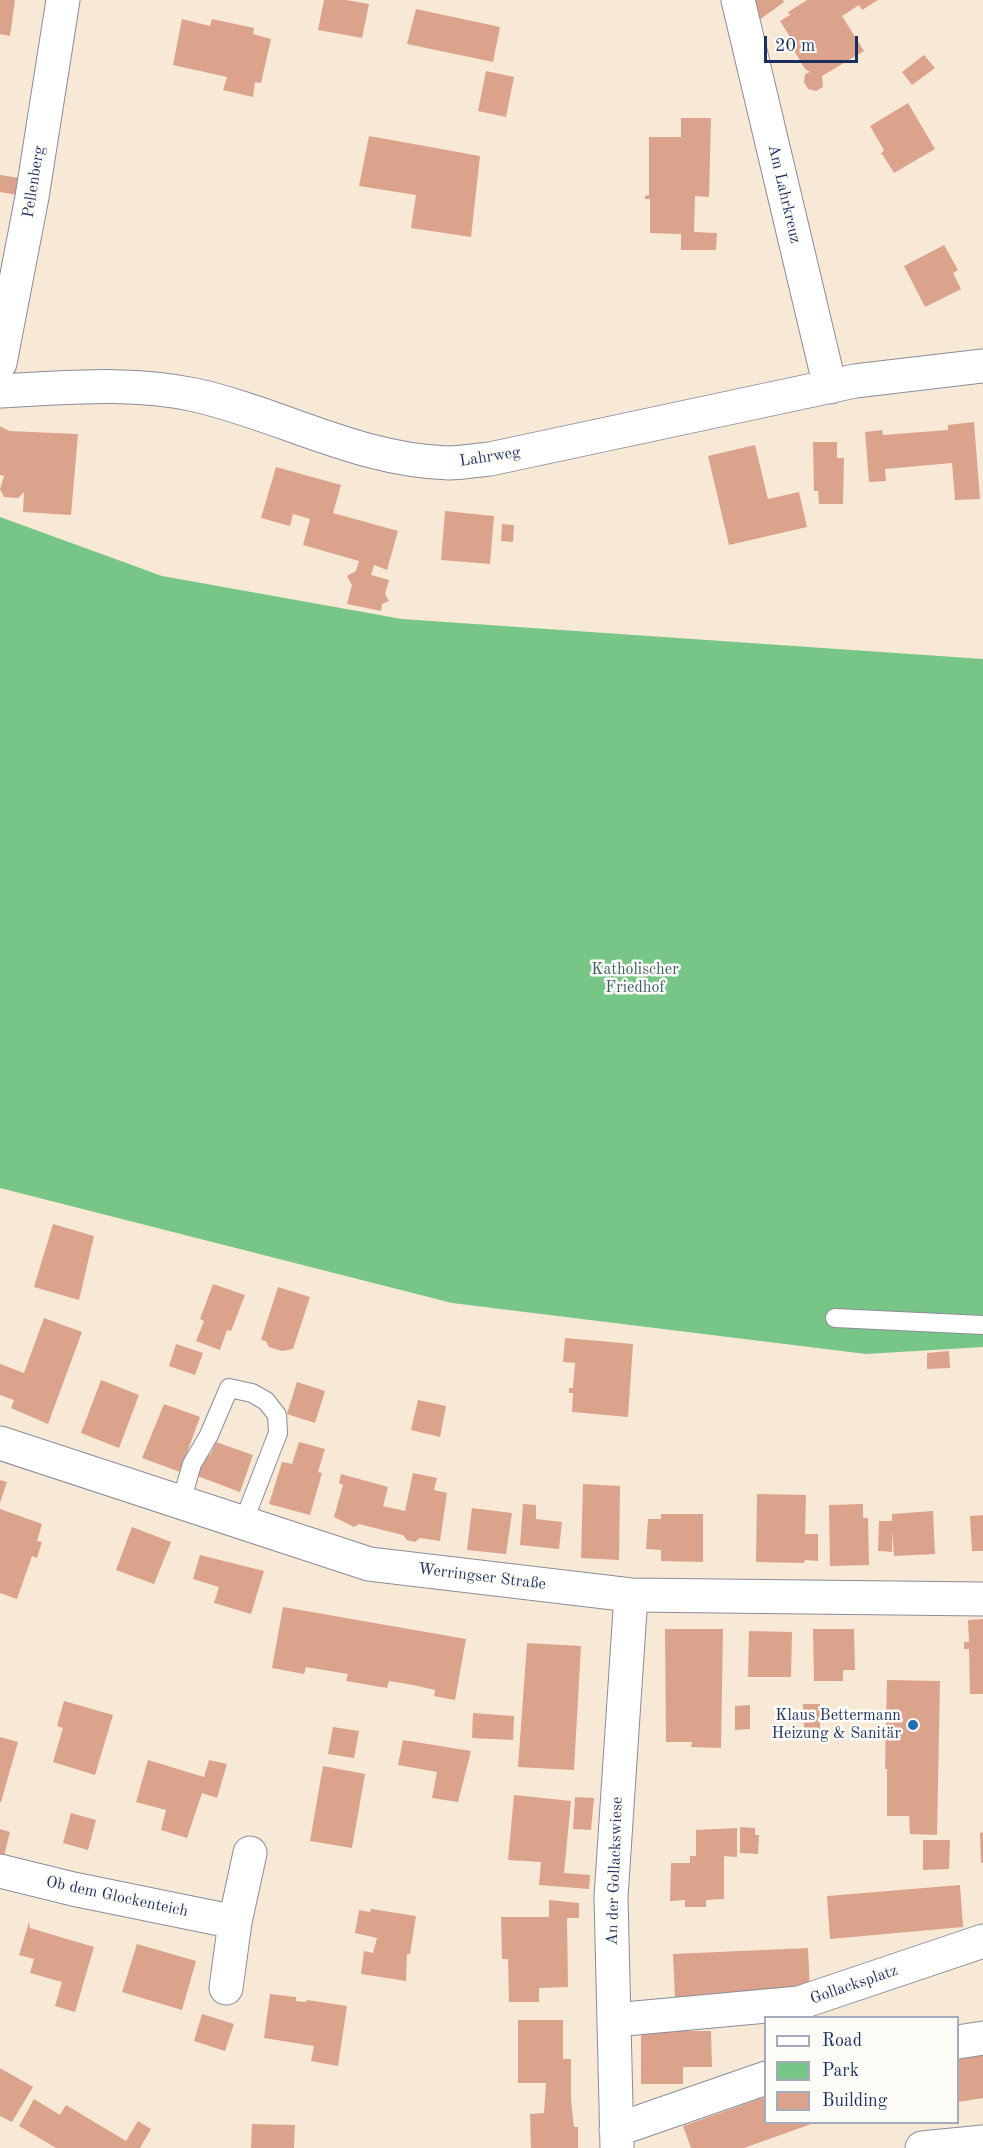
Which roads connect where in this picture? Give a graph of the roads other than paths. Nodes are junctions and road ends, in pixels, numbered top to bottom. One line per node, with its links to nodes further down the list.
1 (63, 0): 3 (street, Pellenberg)
2 (738, 0): 5 (street, Am Lahrkreuz)
3 (0, 363)
4 (983, 366): 5 (street, Lahrweg)
5 (830, 387): 6 (street, Lahrweg)
6 (0, 392)
7 (835, 1318): 8 (lane)
8 (983, 1325)
9 (0, 1443): 10 (street, Werringser Straße)
10 (181, 1502): 11 (street, Werringser Straße); 11 (lane)
11 (243, 1523): 12 (street, Werringser Straße)
12 (631, 1594): 13 (street, Werringser Straße); 19 (street, An der Gollackswiese)
13 (983, 1599)
14 (250, 1853): 16 (street)
15 (0, 1871): 16 (street, Ob dem Glockenteich)
16 (235, 1922): 18 (street)
17 (983, 1941): 19 (street, Gollacksplatz)
18 (226, 1988)
19 (614, 2020): 23 (street, An der Gollackswiese)
20 (983, 2037): 21 (street)
21 (959, 2042)
22 (764, 2078): 23 (street)
23 (617, 2139)
24 (983, 2142): 25 (street)
25 (922, 2148)

